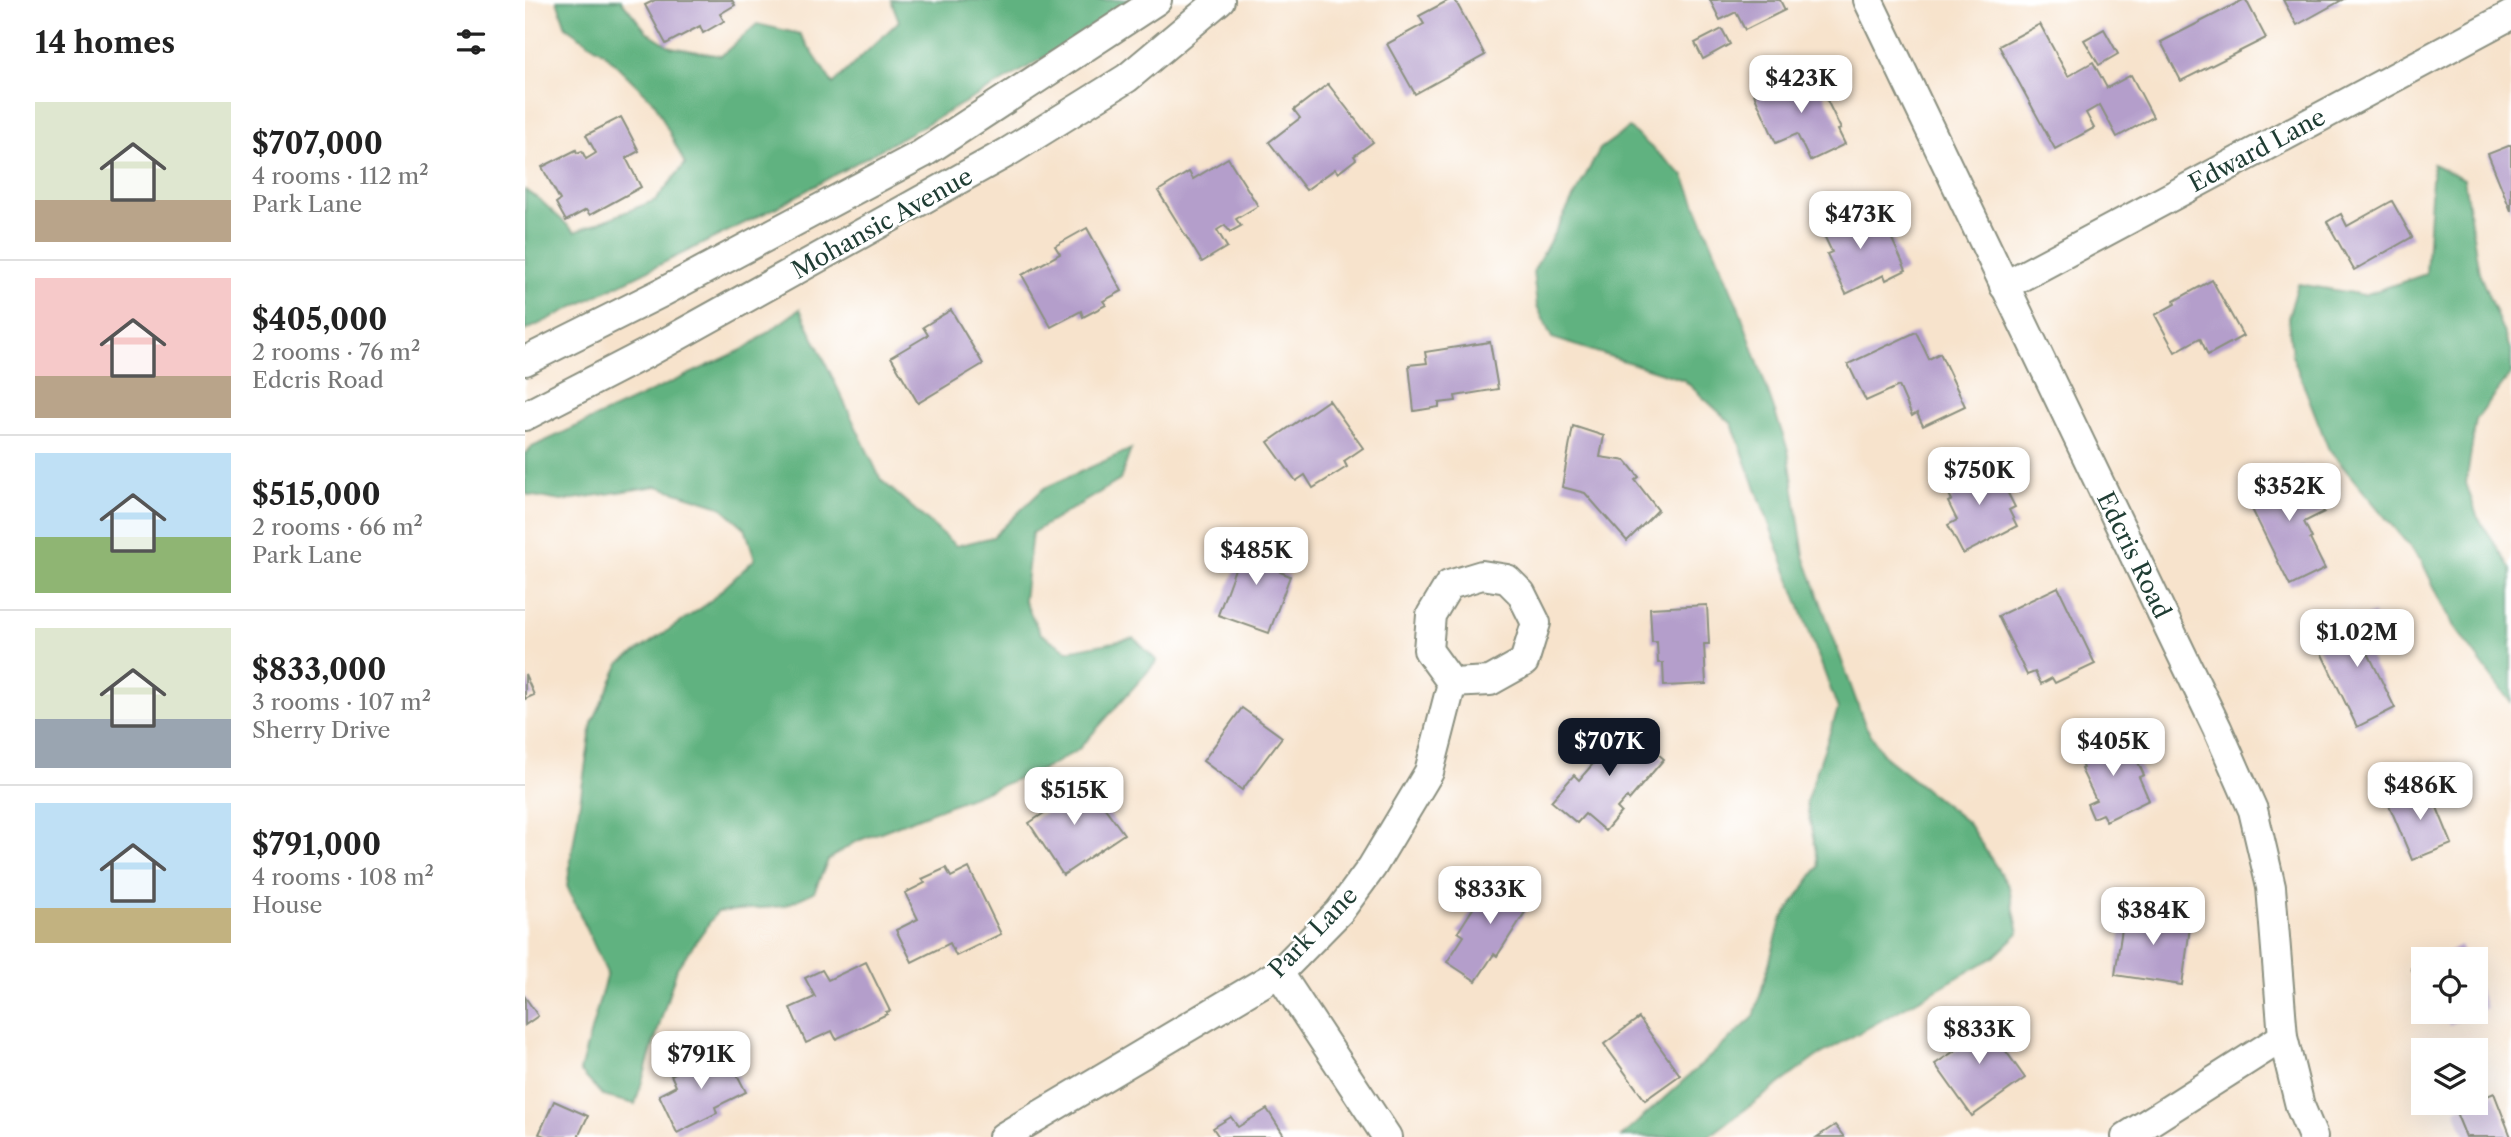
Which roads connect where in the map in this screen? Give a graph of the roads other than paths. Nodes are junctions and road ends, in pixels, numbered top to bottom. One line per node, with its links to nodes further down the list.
1 (1157, 0): 6 (street, Mohansic Avenue)
2 (1220, 0): 7 (street, Mohansic Avenue)
3 (1868, 0): 5 (street, Edcris Road)
4 (2511, 15): 5 (street, Edward Lane)
5 (2004, 286): 10 (street, Edcris Road)
6 (525, 361)
7 (525, 416)
8 (1452, 683): 9 (street, Park Lane)
9 (1279, 973): 11 (street, Park Lane); 12 (street)
10 (2283, 1037): 13 (street); 14 (street, Edcris Road)
11 (1003, 1137)
12 (1387, 1137)
13 (2126, 1137)
14 (2313, 1137)

